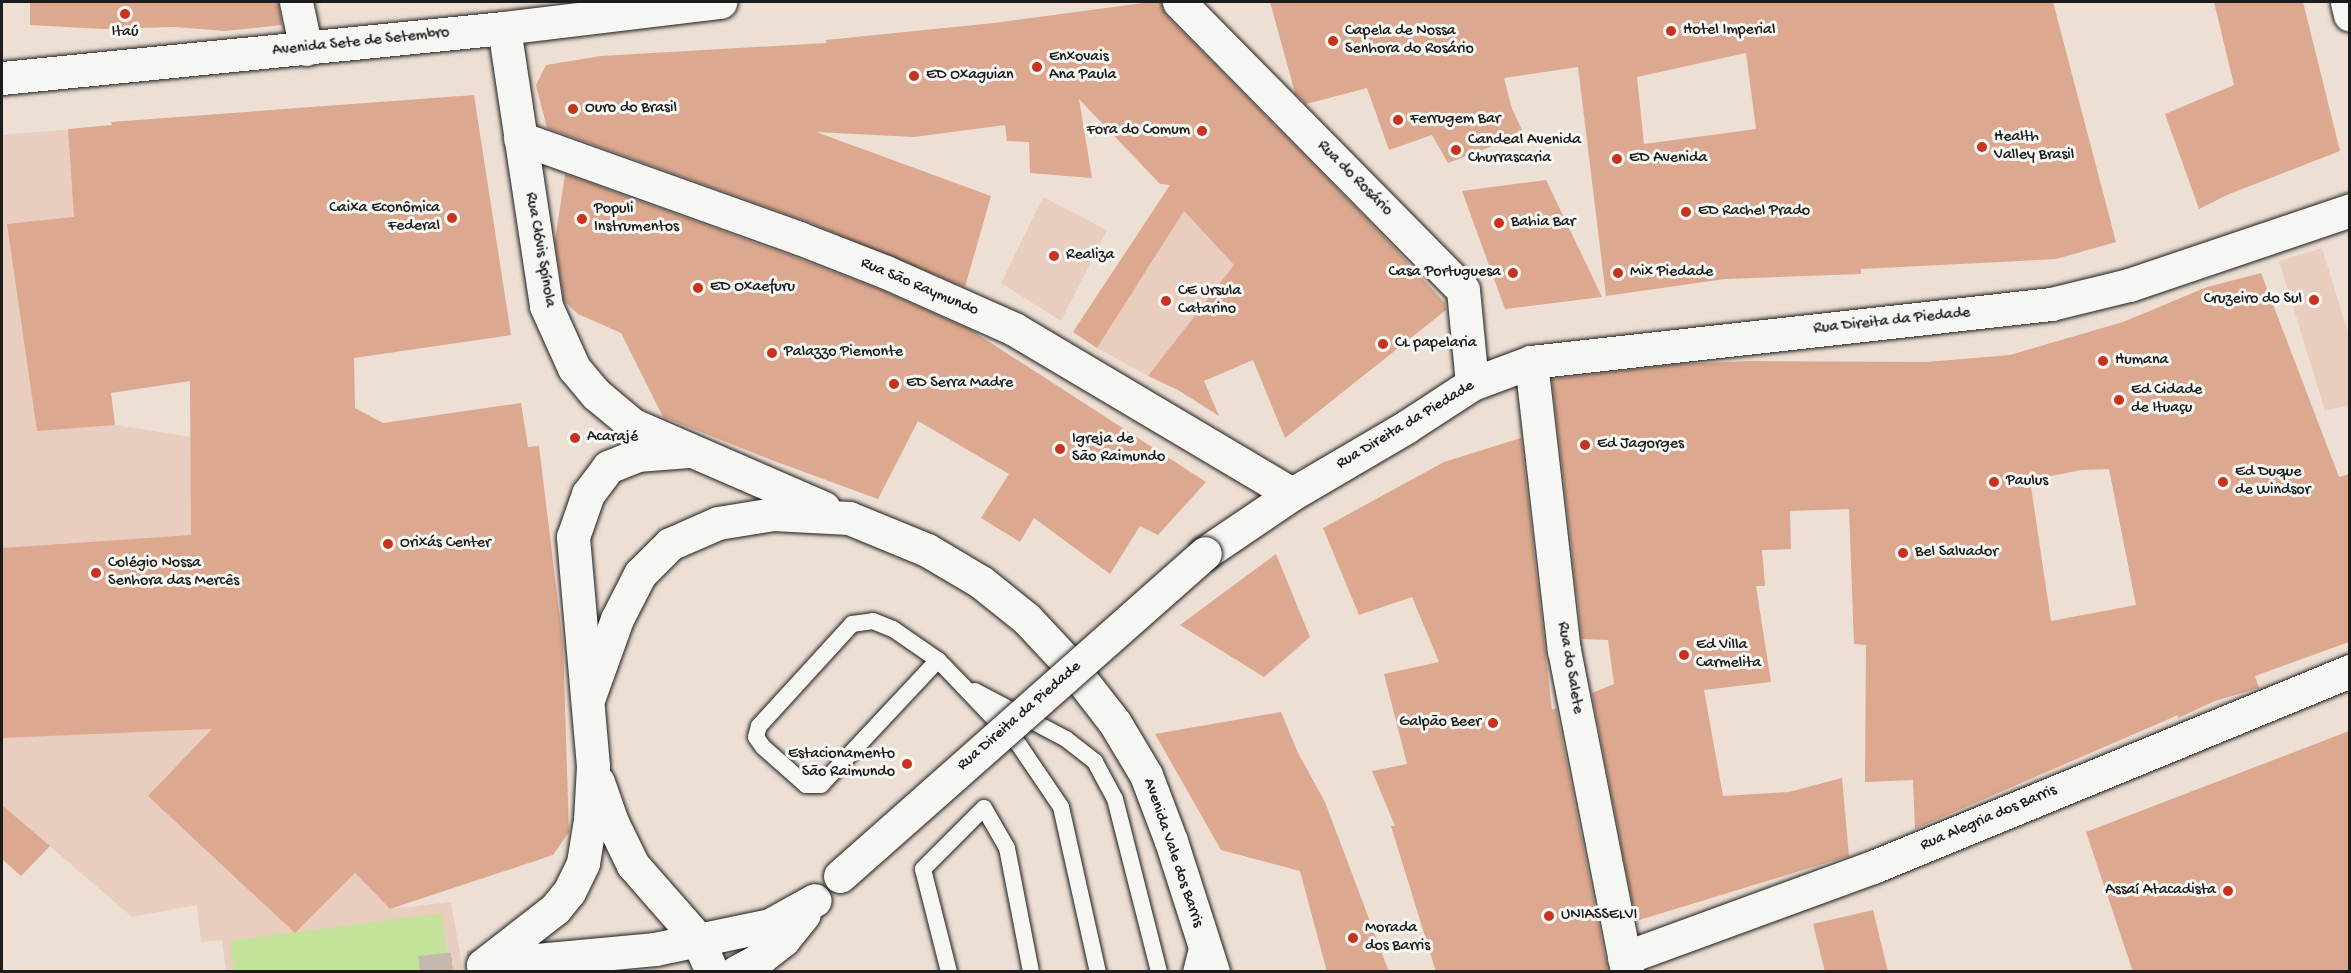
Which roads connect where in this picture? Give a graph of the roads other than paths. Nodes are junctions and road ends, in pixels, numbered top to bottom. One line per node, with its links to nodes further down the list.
1 (296, 2): 7 (street)
2 (720, 2): 6 (street, Avenida Sete de Setembro)
3 (1179, 2): 12 (street, Rua do Rosário)
4 (2347, 2): 5 (street)
5 (2349, 15)
6 (504, 28): 7 (street, Avenida Sete de Setembro); 9 (street, Rua Clóvis Spínola)
7 (306, 49): 8 (street, Avenida Sete de Setembro)
8 (2, 78)
9 (520, 138): 13 (street, Rua Clóvis Spínola); 14 (street, Rua São Raymundo)
10 (2349, 210): 11 (street, Rua Direita da Piedade)
11 (1531, 362): 12 (street, Rua Direita da Piedade); 24 (street, Rua do Salete)
12 (1472, 384): 14 (street, Rua Direita da Piedade)
13 (690, 451): 15 (street, Rua Clóvis Spínola); 19 (street)
14 (1292, 494): 21 (street, Rua Direita da Piedade, bridge)
15 (849, 518): 19 (street, Avenida Vale dos Barris); 22 (street, Avenida Vale dos Barris)
16 (938, 660): 16 (lane); 18 (lane)
17 (2349, 672): 24 (street, Rua Alegria dos Barris)
18 (963, 686): 29 (lane); 30 (lane)
19 (589, 697): 20 (street)
20 (593, 766): 23 (street); 23 (street, Rua Direita da Piedade)
21 (815, 900): 23 (street, Rua Direita da Piedade); 26 (street, Rua Direita da Piedade)
22 (1200, 932): 31 (lane); 32 (street, Avenida Vale dos Barris)
23 (697, 938): 25 (street)
24 (1626, 965)
25 (712, 972)
26 (736, 972)
27 (949, 972): 28 (lane)
28 (1031, 972)
29 (1098, 972)
30 (1159, 972)
31 (1191, 972)
32 (1213, 972)

